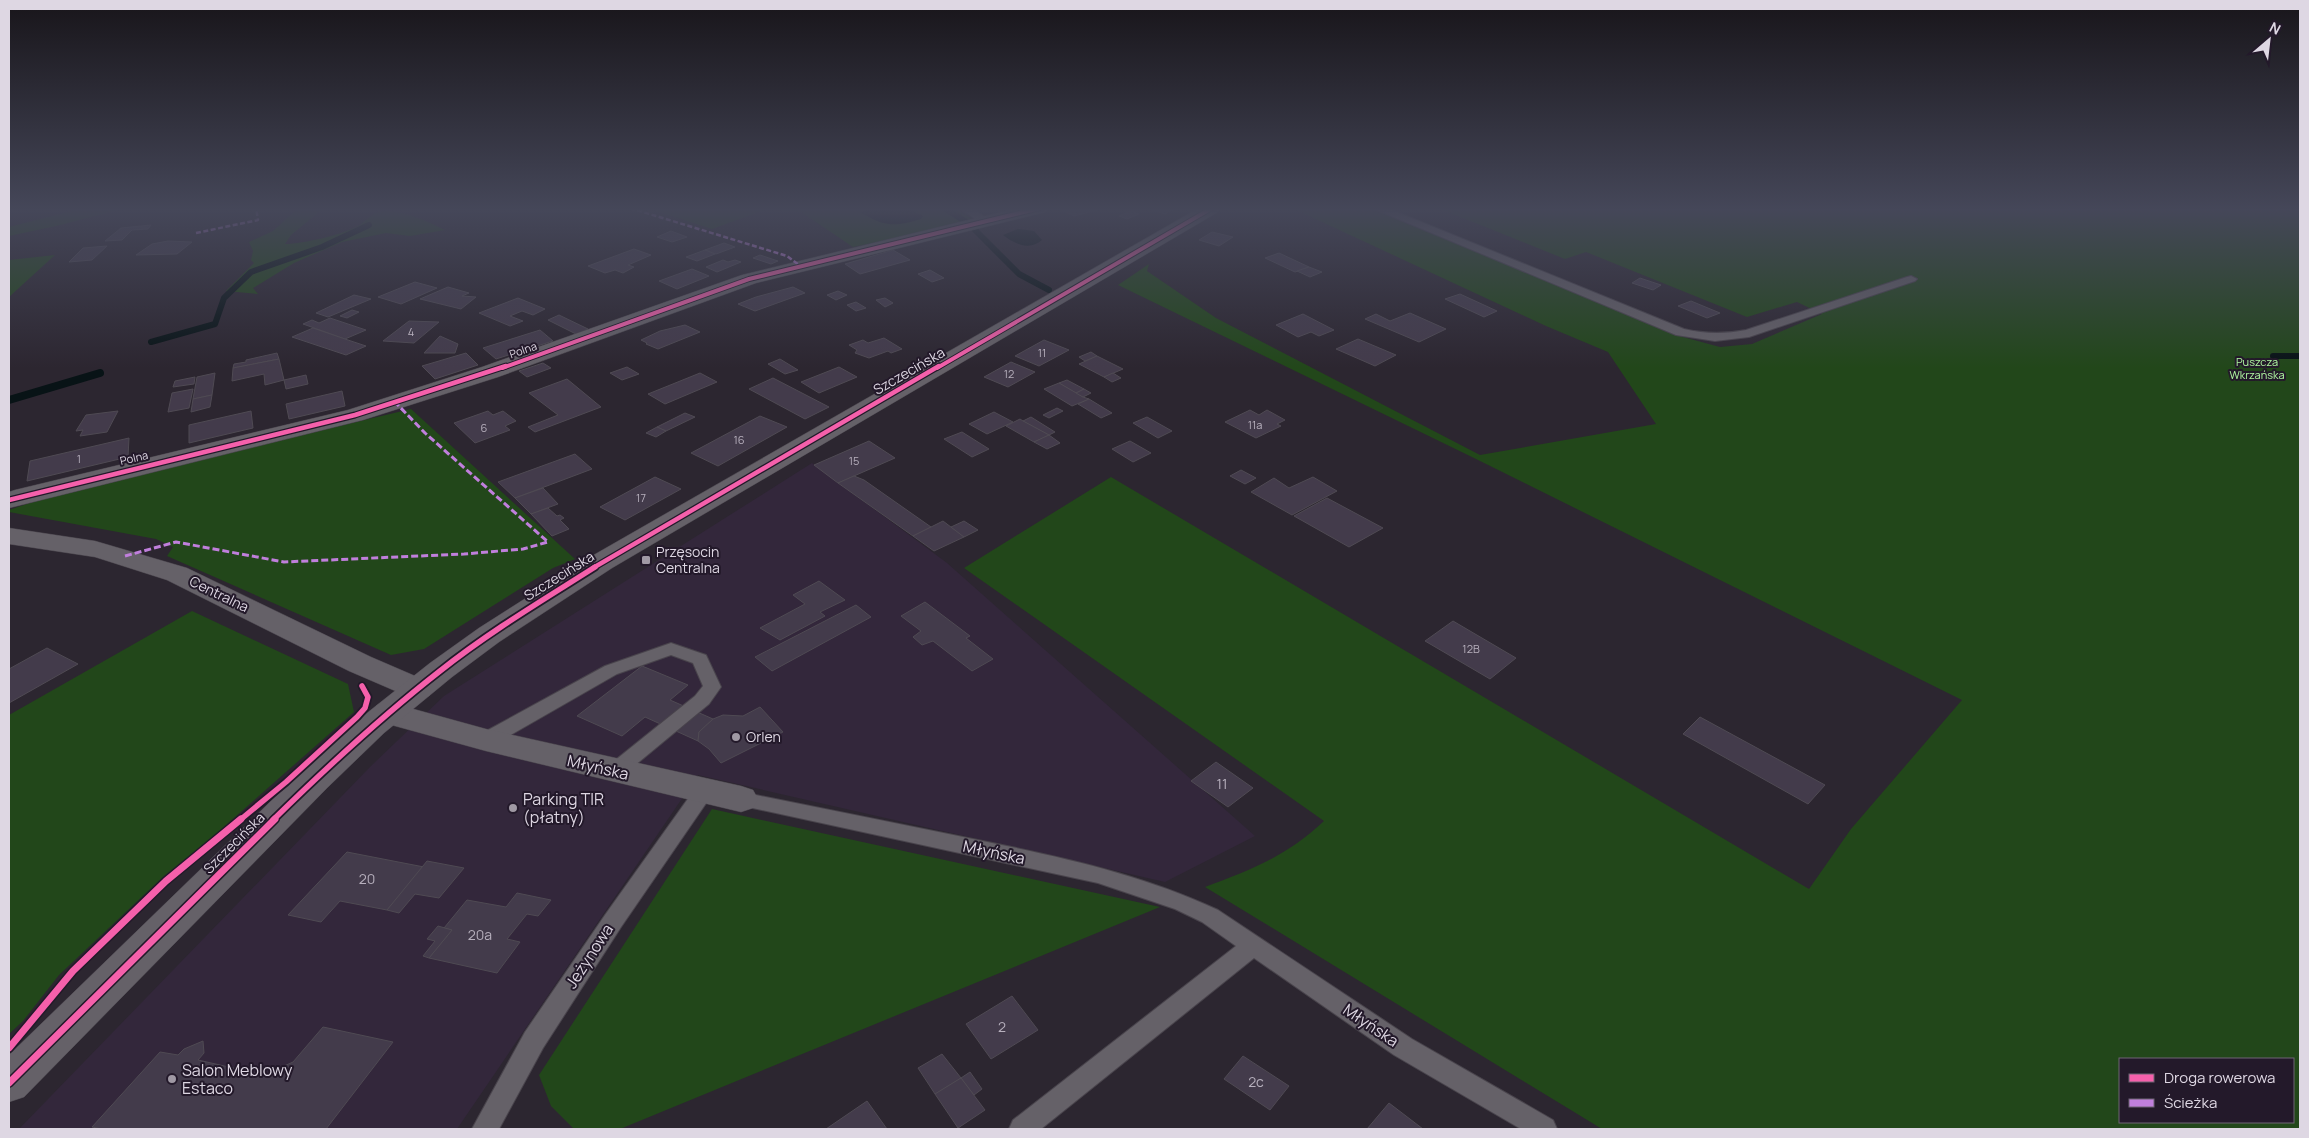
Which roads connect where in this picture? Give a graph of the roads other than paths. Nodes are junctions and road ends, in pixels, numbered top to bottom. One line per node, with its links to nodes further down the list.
1 (824, 261): 5 (street, Polna)
2 (1121, 261): 7 (street, Szczecińska)
3 (1507, 261): 4 (lane)
4 (1911, 279)
5 (9, 500)
6 (9, 536): 7 (street, Centralna)
7 (418, 689): 8 (street, Szczecińska)
8 (388, 713): 9 (street, Młyńska); 14 (street, Szczecińska)
9 (486, 740): 10 (street, Młyńska); 10 (lane)
10 (616, 771): 11 (street, Młyńska)
11 (704, 791): 12 (street, Młyńska); 15 (lane, Jeżynowa)
12 (741, 799): 13 (lane, Młyńska)
13 (1253, 946): 16 (lane); 17 (lane, Młyńska)
14 (9, 1083)
15 (485, 1129)
16 (1022, 1129)
17 (1544, 1129)

